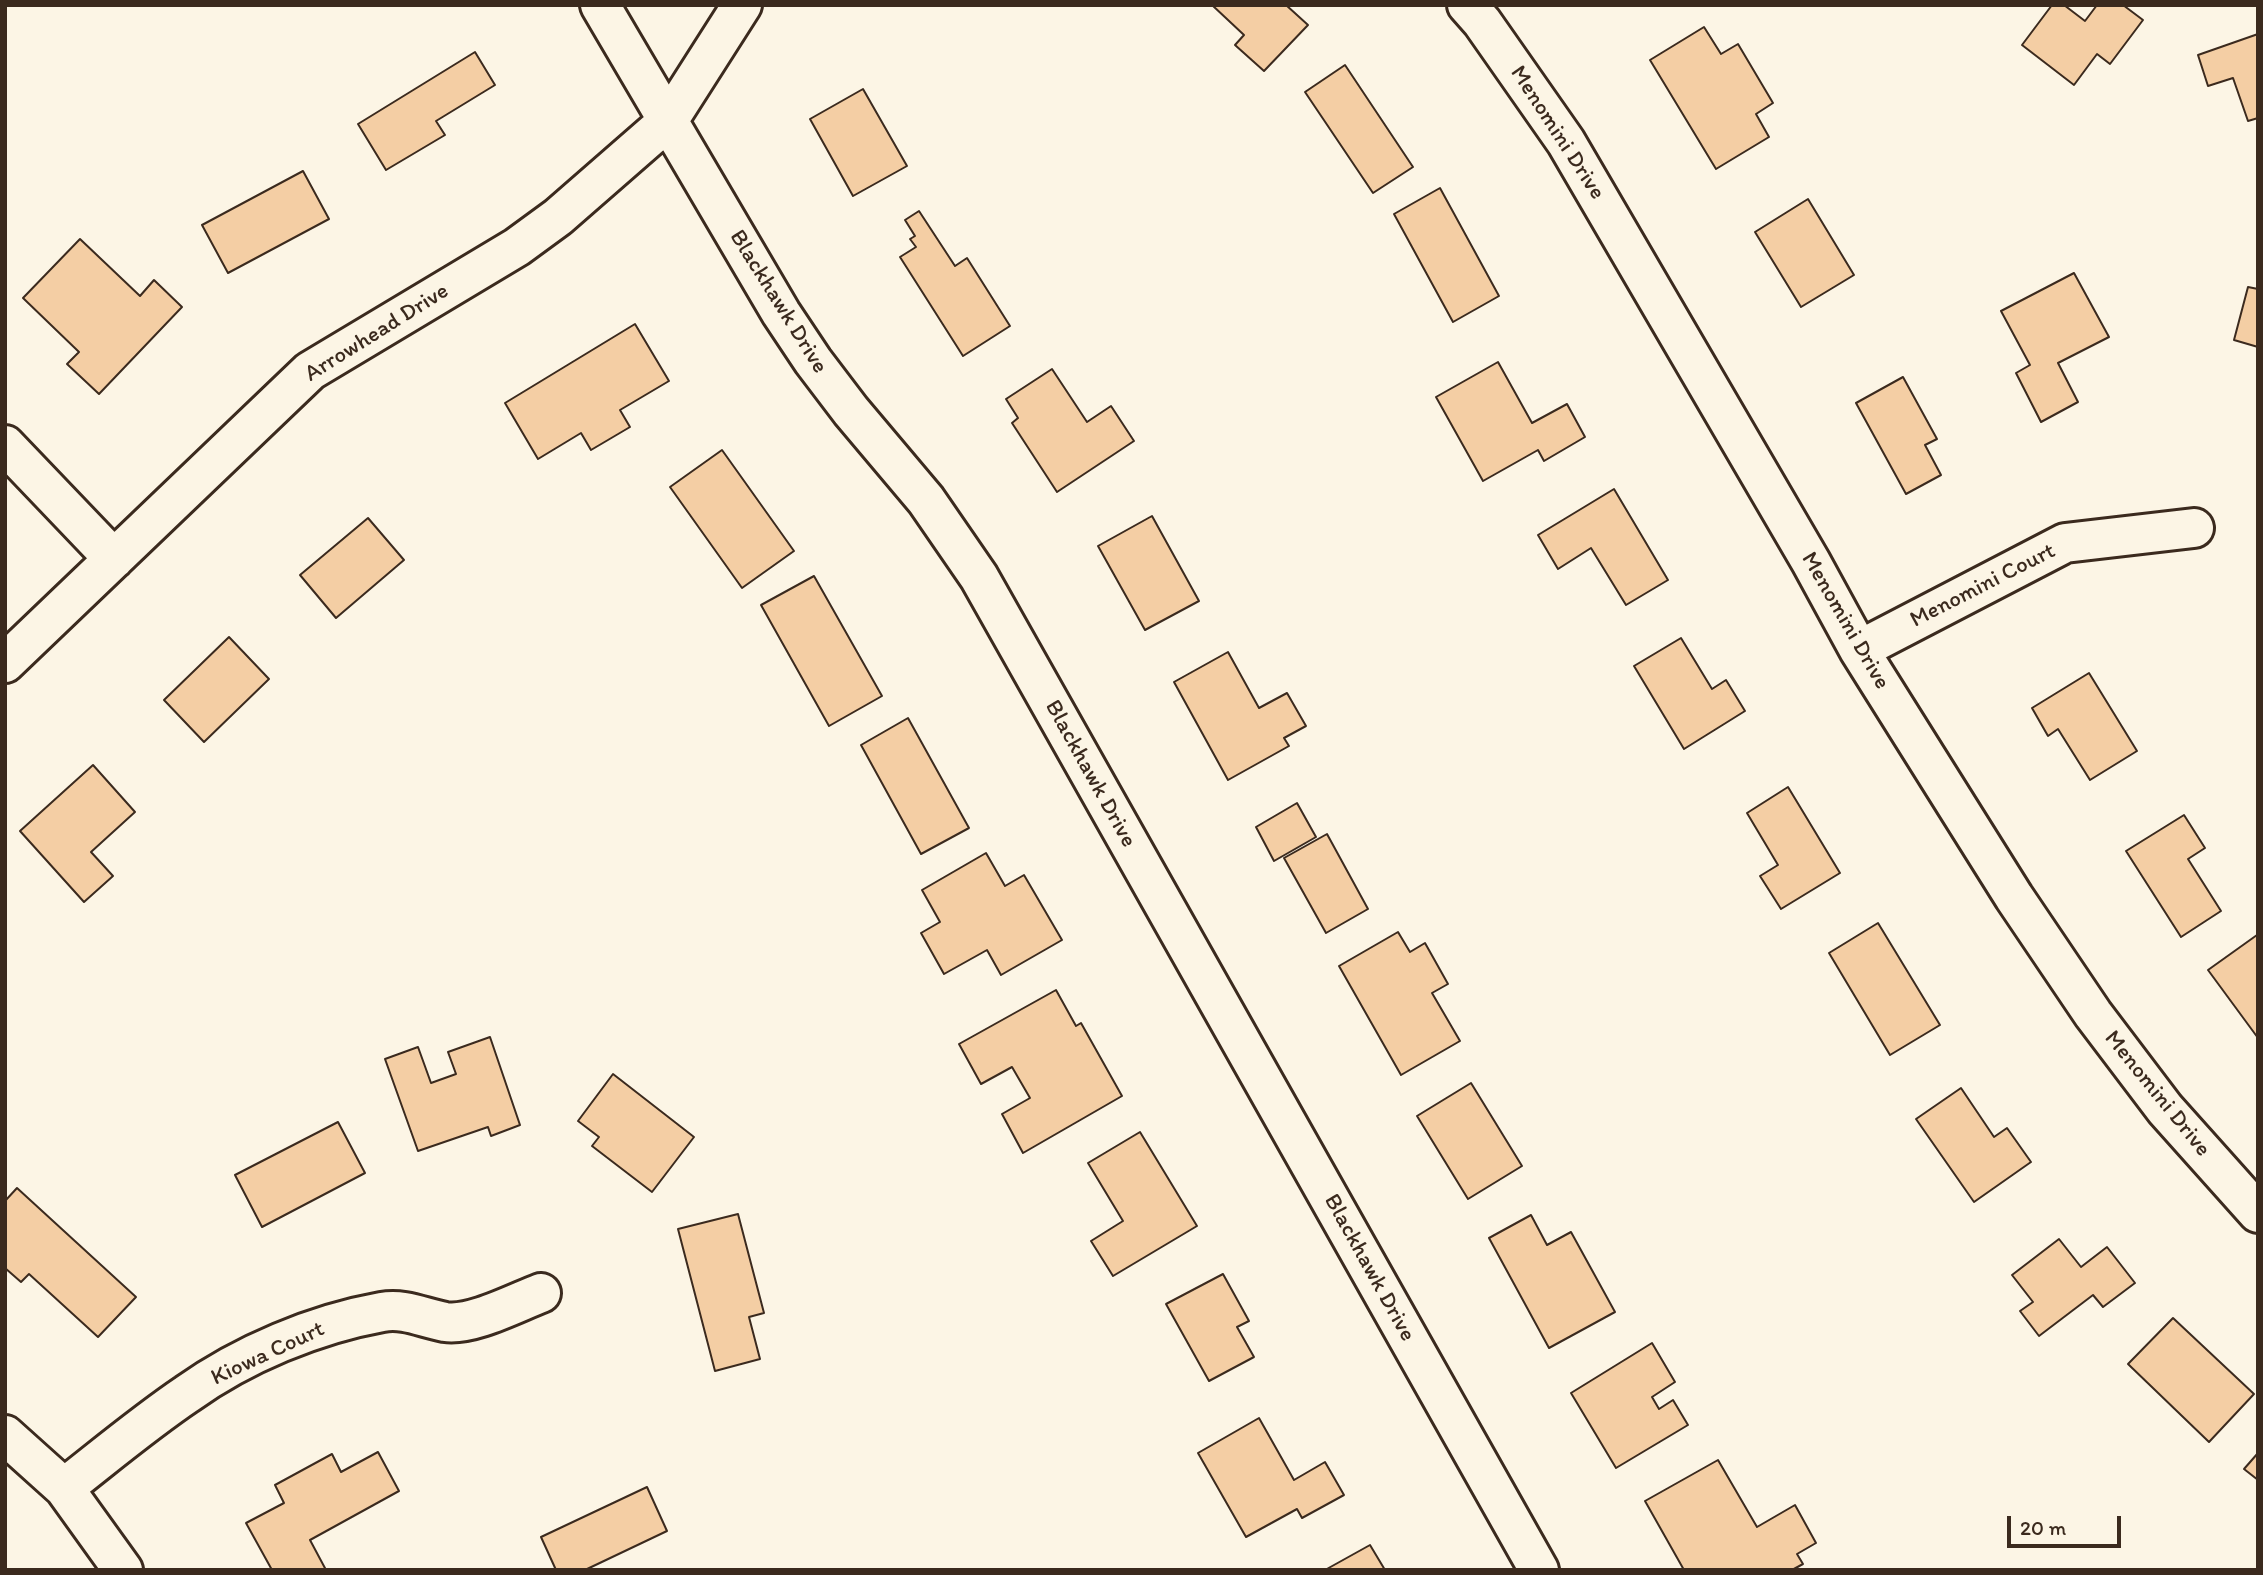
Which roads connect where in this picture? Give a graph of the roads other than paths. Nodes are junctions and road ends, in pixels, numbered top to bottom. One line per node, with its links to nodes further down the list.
1 (600, 5): 4 (street, Blackhawk Drive)
2 (742, 5): 4 (street, Arrowhead Drive)
3 (1467, 5): 8 (street, Menomini Drive)
4 (668, 121): 7 (street, Arrowhead Drive); 15 (street, Blackhawk Drive)
5 (5, 445): 7 (street)
6 (2194, 528): 8 (street, Menomini Court)
7 (114, 559): 9 (street, Arrowhead Drive)
8 (1859, 650): 10 (street, Menomini Drive)
9 (5, 663)
10 (2258, 1213)
11 (541, 1293): 13 (street, Kiowa Court)
12 (5, 1435): 13 (street)
13 (64, 1488): 14 (street)
14 (123, 1570)
15 (1539, 1570)

